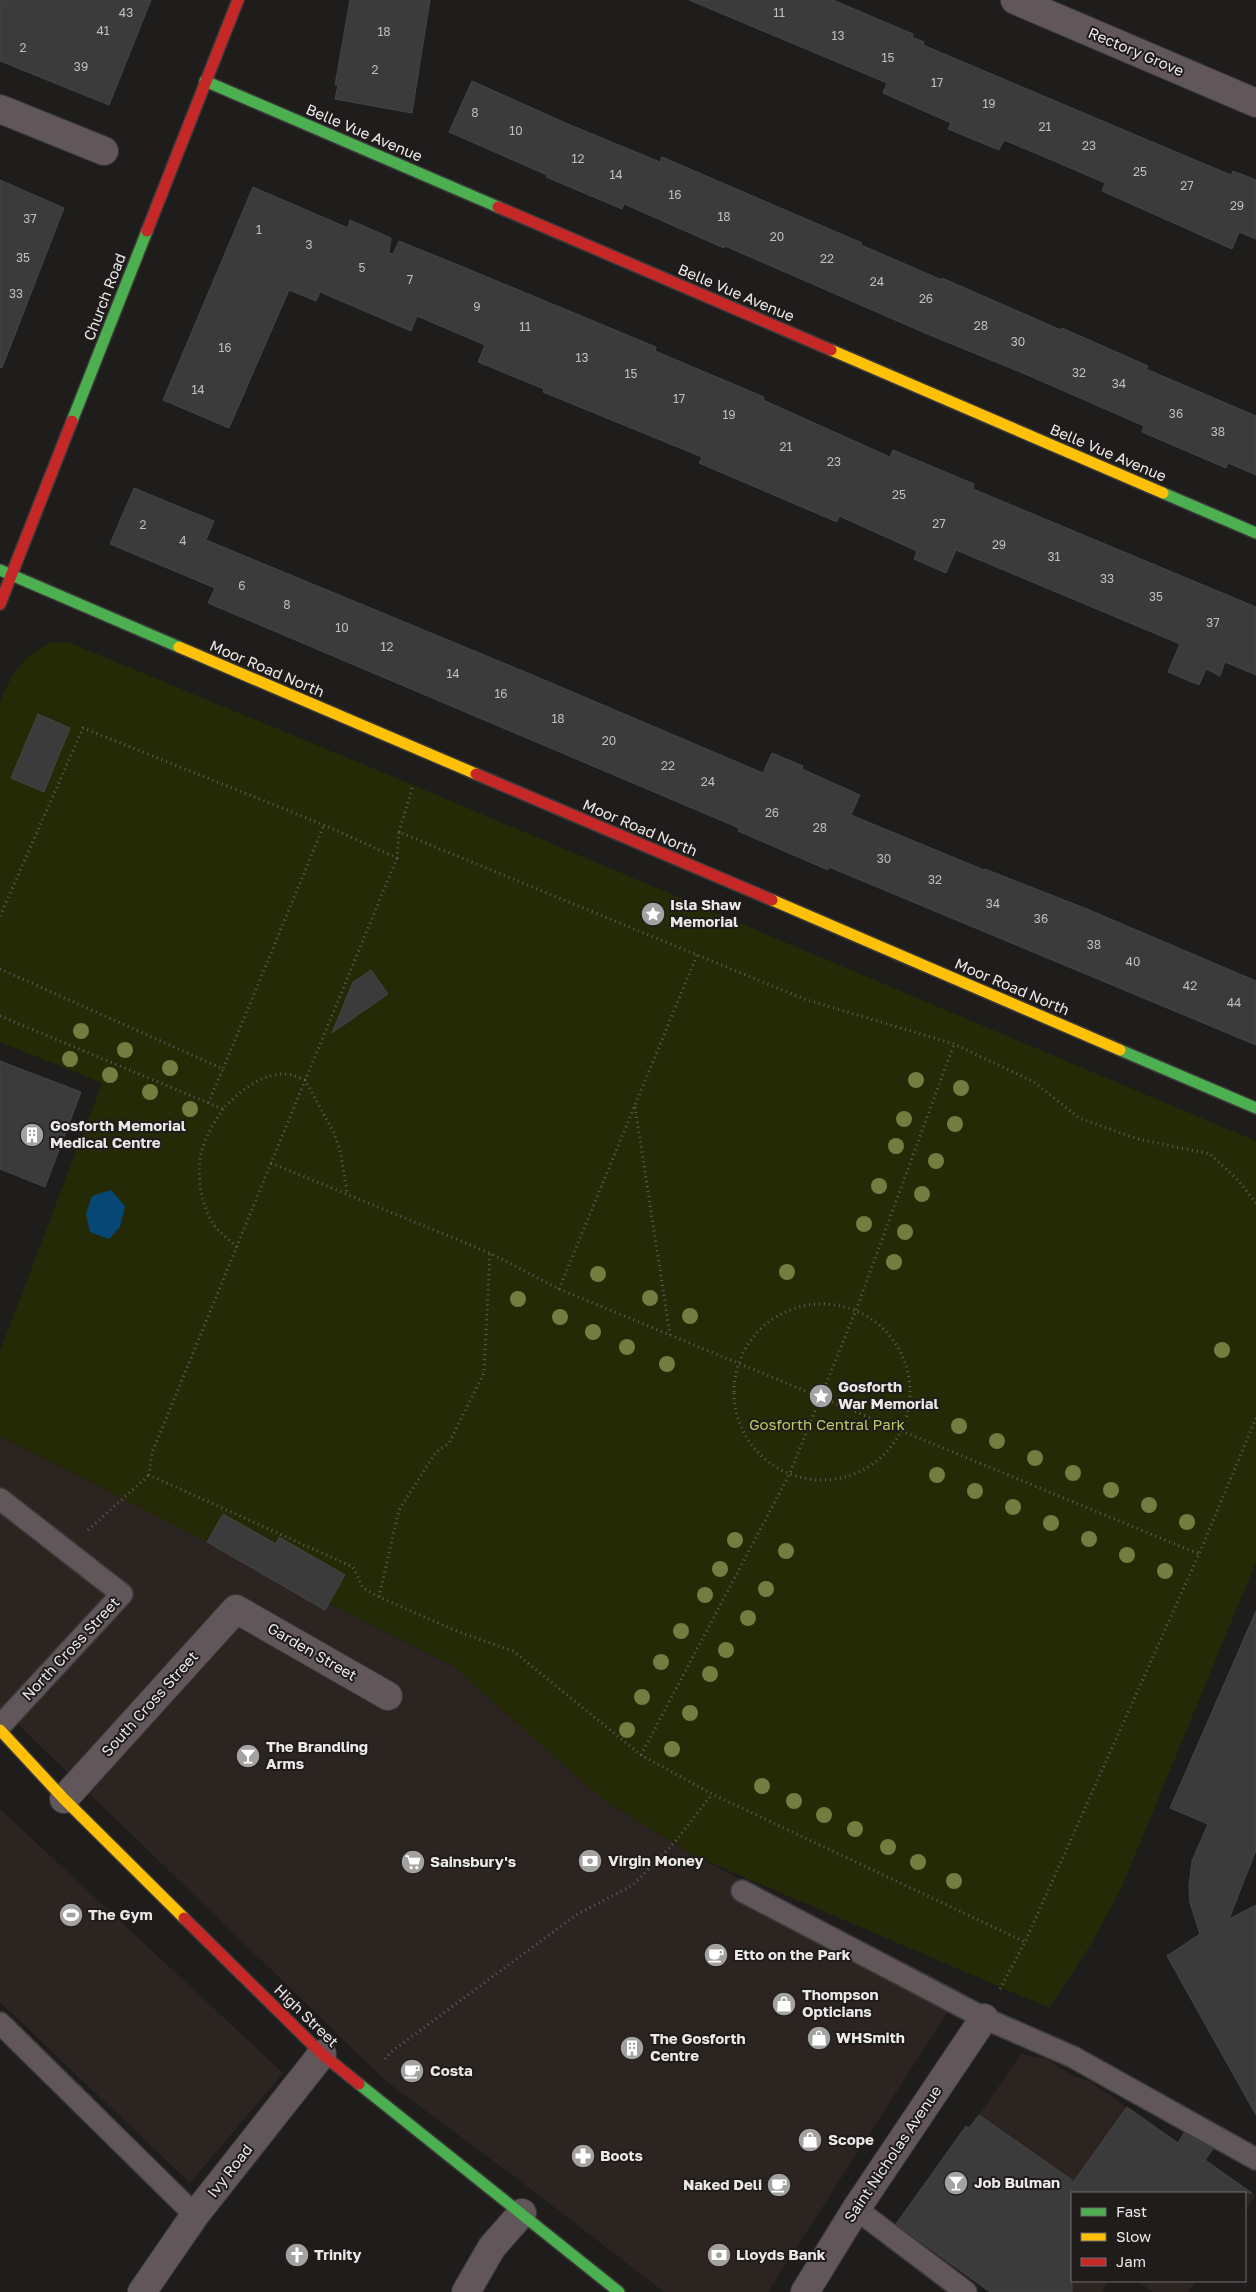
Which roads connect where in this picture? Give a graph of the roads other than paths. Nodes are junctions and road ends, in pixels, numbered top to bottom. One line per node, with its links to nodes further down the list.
1 (238, 0): 3 (street, Church Road)
2 (1015, 0): 4 (street, Rectory Grove)
3 (205, 81): 7 (street, Belle Vue Avenue); 9 (street, Church Road)
4 (1256, 103)
5 (0, 108): 6 (street)
6 (104, 151)
7 (1256, 533)
8 (0, 570): 9 (street, Moor Road North)
9 (12, 576): 10 (street, Church Road); 11 (street, Moor Road North)
10 (0, 604)
11 (1256, 1108)
12 (0, 1499): 15 (lane, North Cross Street)
13 (236, 1609): 14 (street, Garden Street); 16 (street, South Cross Street)
14 (388, 1696)
15 (0, 1728): 16 (street, High Street)
16 (64, 1799): 20 (street, High Street)
17 (742, 1891): 18 (lane)
18 (984, 2018): 21 (lane); 22 (street, Saint Nicholas Avenue)
19 (0, 2023): 24 (lane)
20 (322, 2054): 23 (street, High Street); 24 (street, Ivy Road)
21 (1256, 2159)
22 (856, 2209): 28 (street, Saint Nicholas Avenue); 29 (lane)
23 (522, 2213): 26 (street); 27 (street, High Street)
24 (195, 2215): 25 (street, Ivy Road)
25 (142, 2292)
26 (466, 2292)
27 (619, 2292)
28 (805, 2292)
29 (966, 2292)

